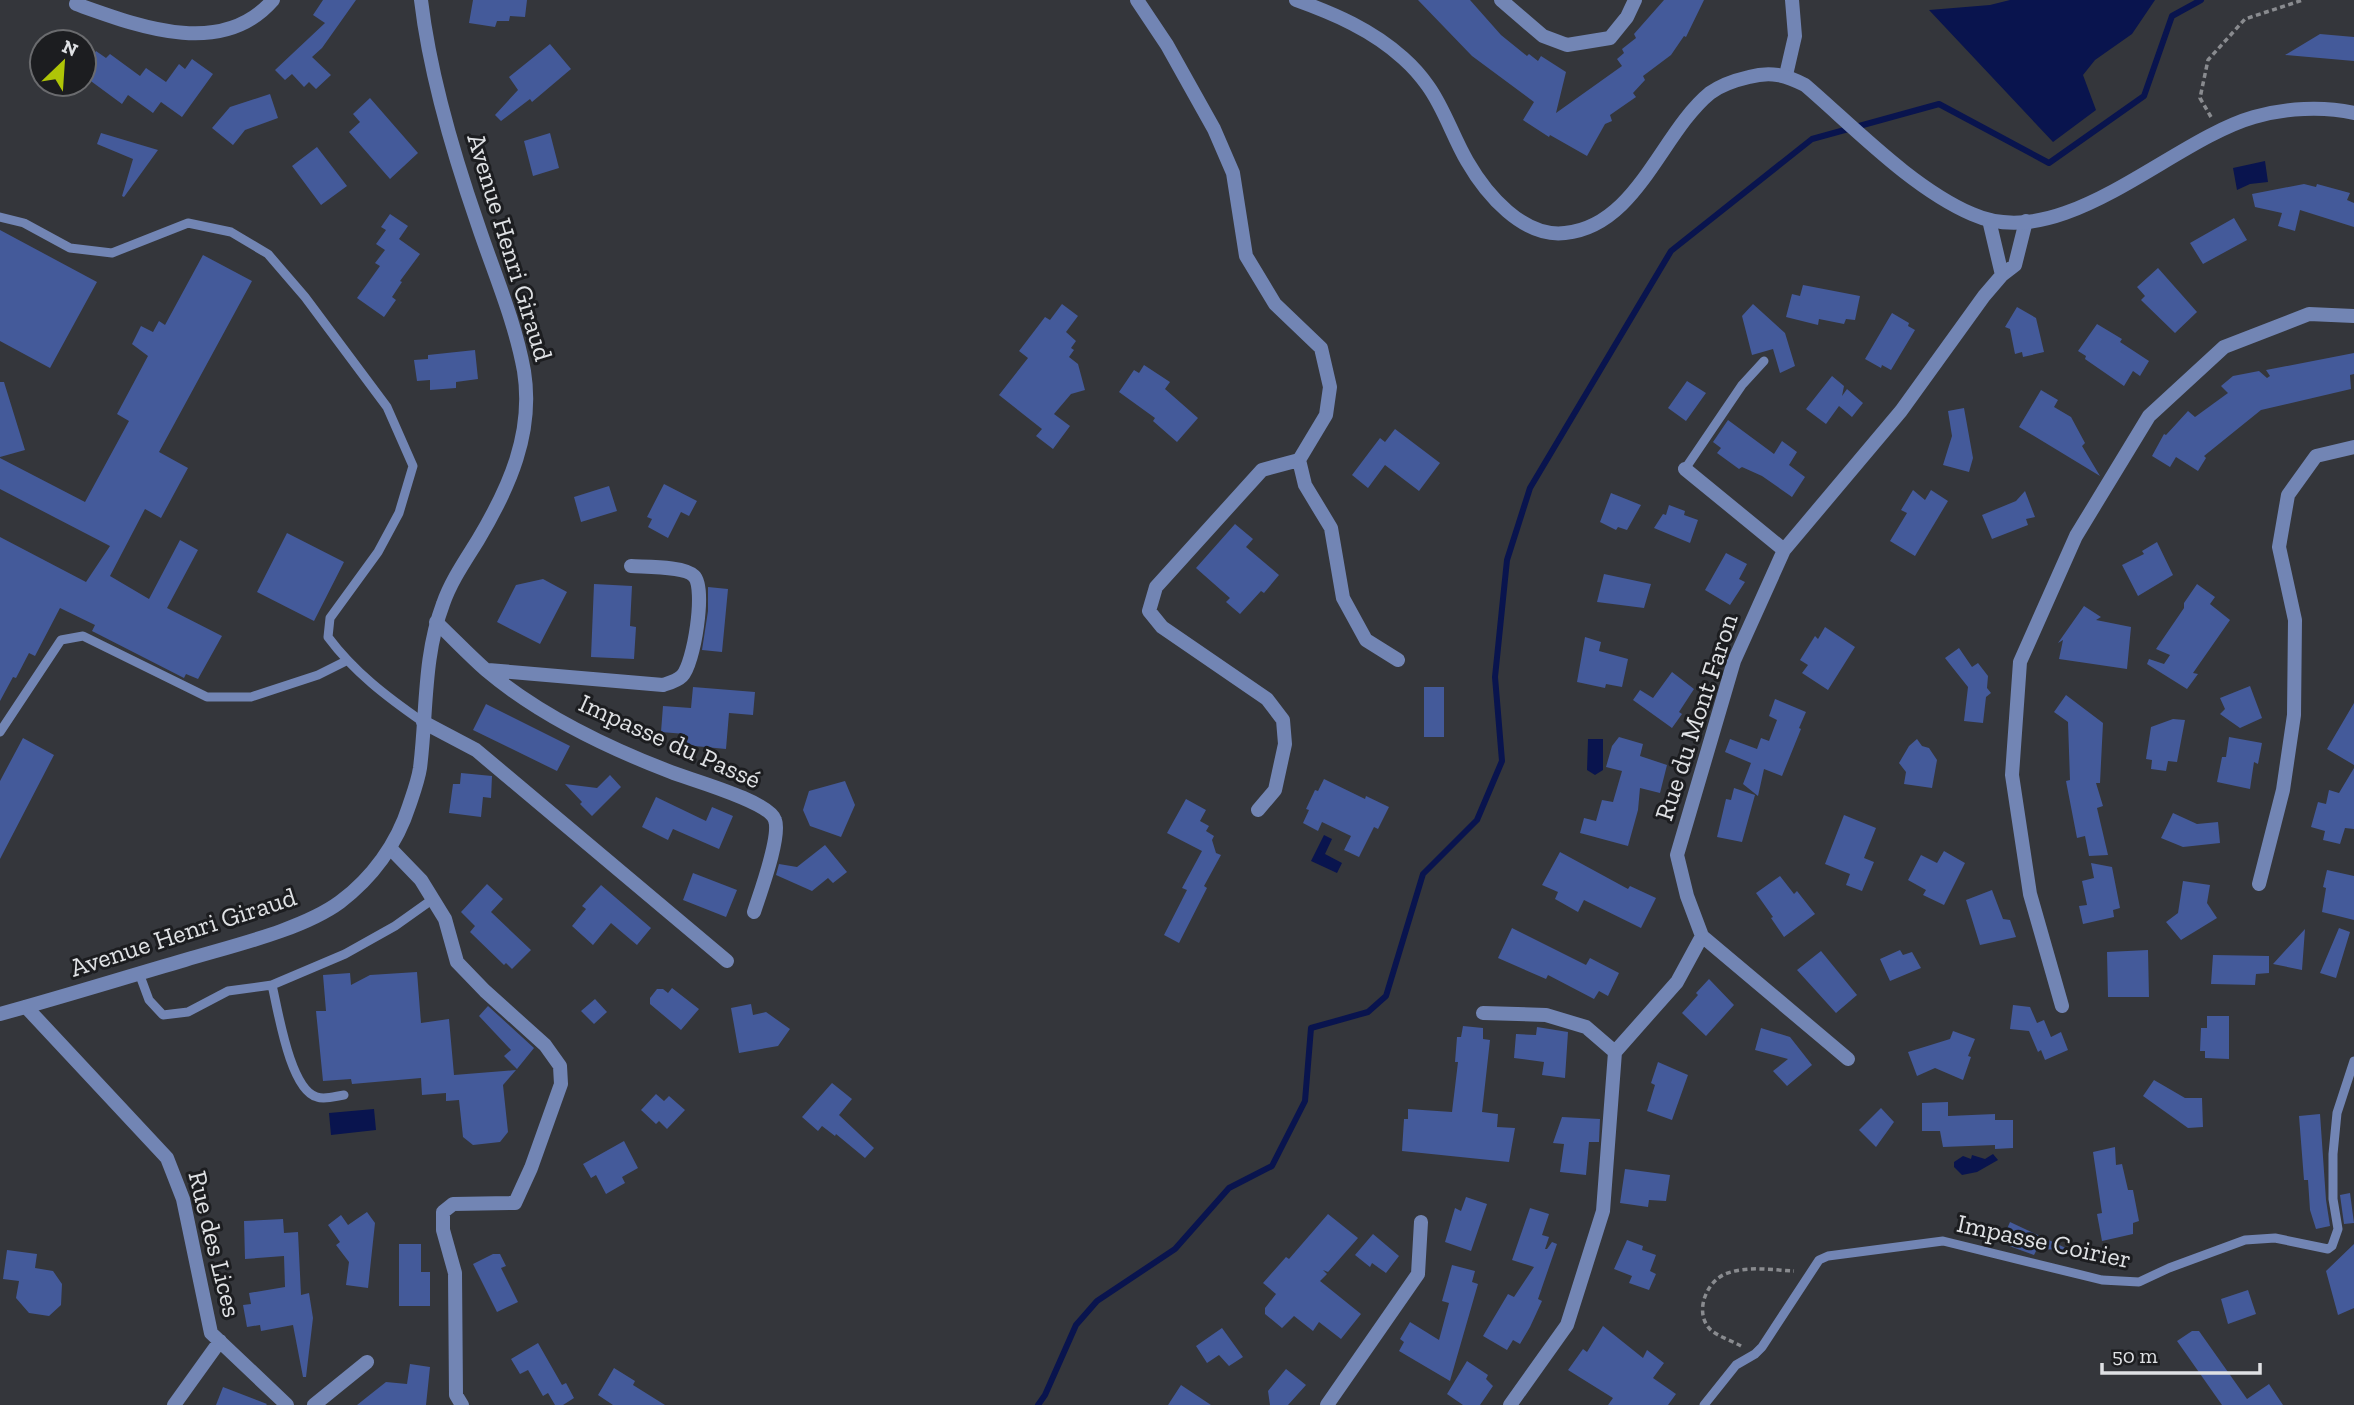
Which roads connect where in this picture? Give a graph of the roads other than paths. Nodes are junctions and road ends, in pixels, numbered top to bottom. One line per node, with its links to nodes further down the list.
1 (273, 0): 8 (street)
2 (421, 0): 22 (street, Avenue Henri Giraud)
3 (1137, 0): 18 (street)
4 (1296, 0): 9 (street)
5 (1501, 0): 6 (street)
6 (1635, 0)
7 (1792, 0): 9 (street)
8 (76, 4)
9 (1786, 75): 12 (street)
10 (2354, 113): 13 (street)
11 (0, 217): 24 (lane)
12 (1989, 220): 13 (street); 14 (street)
13 (2026, 221): 14 (street, Rue du Mont Faron)
14 (2002, 275): 20 (street, Rue du Mont Faron)
15 (2354, 316): 37 (street)
16 (1764, 361): 19 (lane)
17 (2354, 447): 30 (street)
18 (1299, 460): 23 (street); 28 (street)
19 (1685, 469): 20 (street)
20 (1784, 550): 33 (street, Rue du Mont Faron)
21 (631, 566): 25 (street)
22 (436, 622): 25 (street, Impasse du Passé); 26 (street, Avenue Henri Giraud)
23 (1398, 660)
24 (346, 662): 26 (lane); 27 (lane)
25 (486, 670): 32 (street, Impasse du Passé)
26 (423, 722): 29 (street, Avenue Henri Giraud); 34 (street)
27 (0, 732)
28 (1258, 810)
29 (391, 849): 31 (street); 35 (street, Avenue Henri Giraud)
30 (2259, 884)
31 (433, 899): 36 (lane); 51 (street)
32 (754, 912)
33 (1702, 936): 41 (street); 42 (street, Rue du Mont Faron)
34 (727, 961)
35 (139, 973): 36 (lane); 38 (street, Avenue Henri Giraud)
36 (272, 985): 44 (lane)
37 (2062, 1006)
38 (26, 1007): 40 (street, Avenue Henri Giraud); 46 (street, Rue des Lices)
39 (1483, 1013): 41 (street)
40 (0, 1014)
41 (1615, 1052): 53 (street)
42 (1848, 1059)
43 (2354, 1061): 54 (lane, Impasse Coirier)
44 (344, 1095)
45 (1420, 1222): 52 (street)
46 (220, 1341): 48 (street, Rue des Lices); 49 (street)
47 (368, 1362): 50 (street)
48 (174, 1405)
49 (287, 1405)
50 (314, 1405)
51 (462, 1405)
52 (1327, 1405)
53 (1510, 1405)
54 (1704, 1405)

